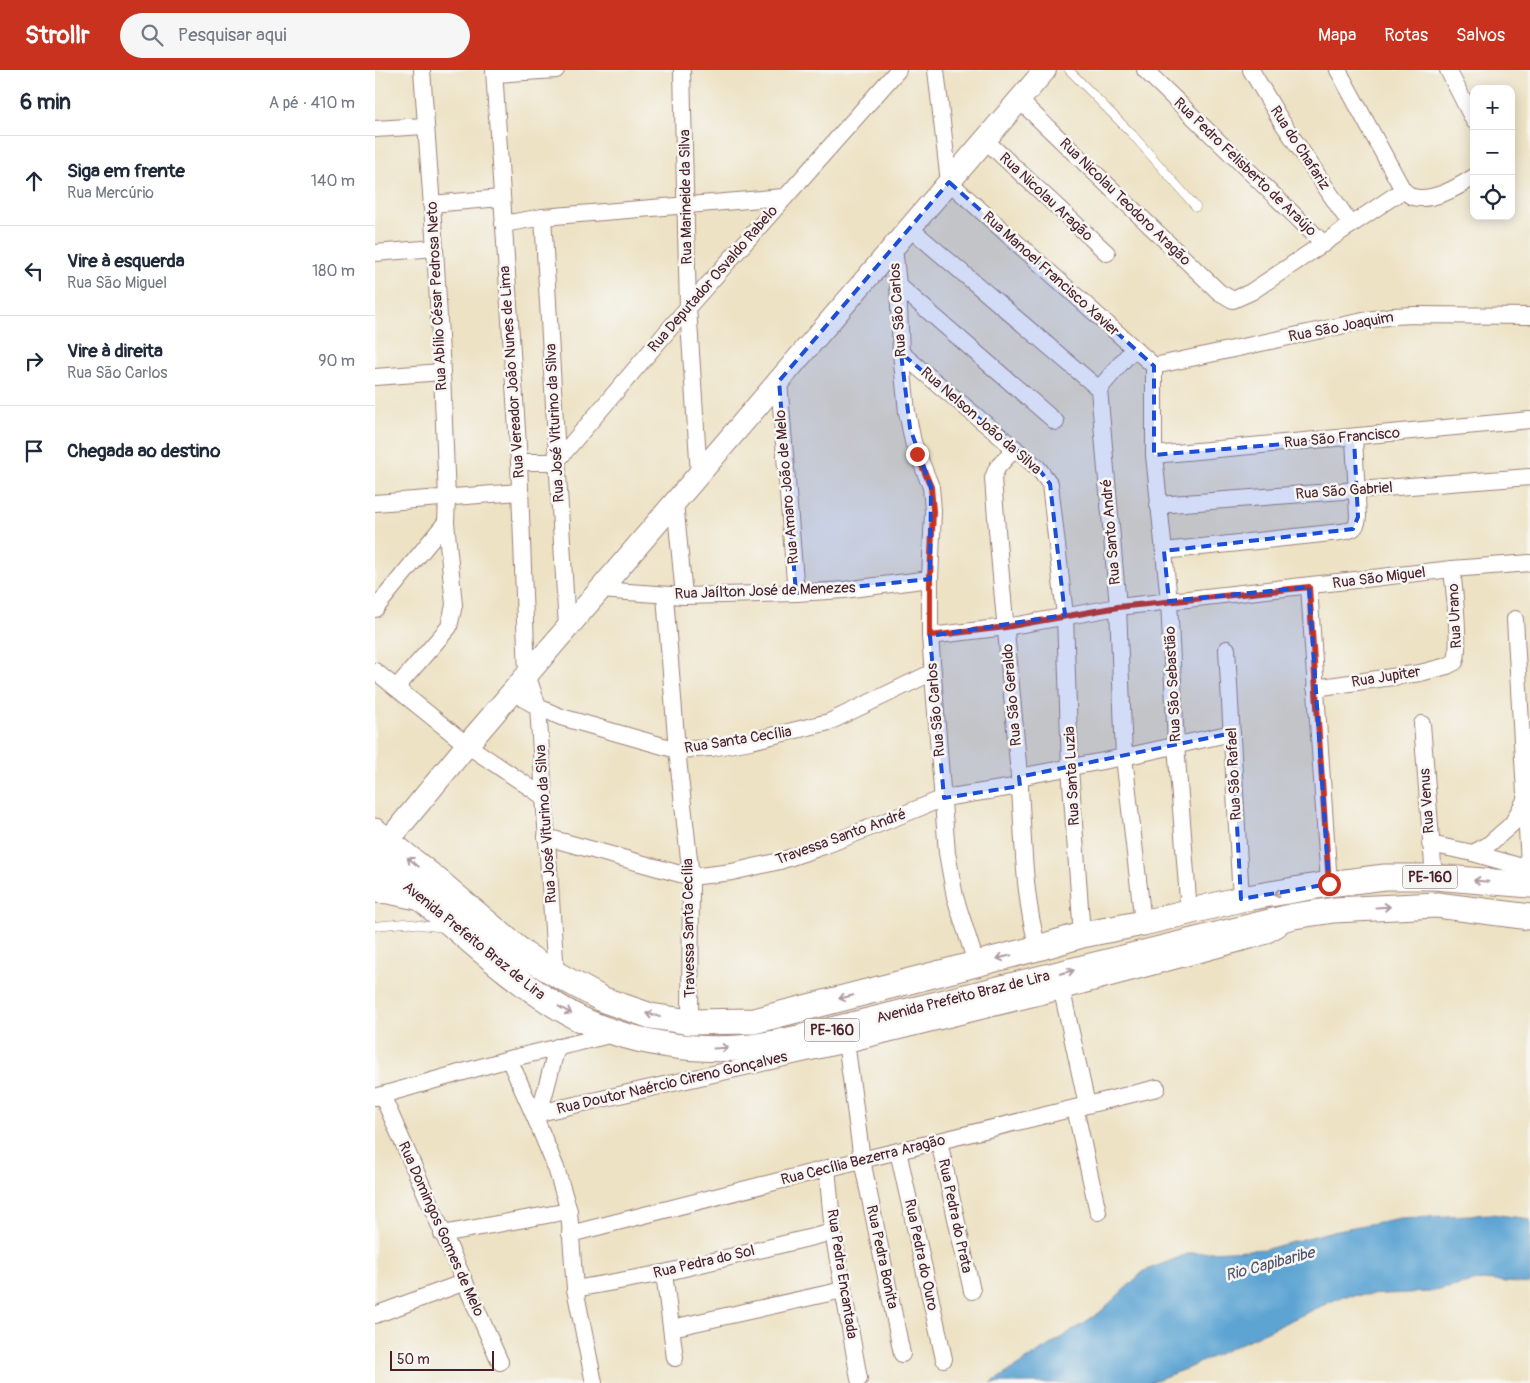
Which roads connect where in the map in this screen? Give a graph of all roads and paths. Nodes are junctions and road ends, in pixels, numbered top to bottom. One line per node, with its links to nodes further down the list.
1 (422, 70): 15 (street, Rua Abílio César Pedrosa Neto)
2 (556, 70): 12 (street)
3 (682, 70): 24 (street, Rua Marineide da Silva)
4 (898, 70): 21 (street, Rua Deputador Osvaldo Rabelo)
5 (937, 70): 19 (street)
6 (1045, 70): 13 (street)
7 (1069, 70): 25 (lane)
8 (1145, 70): 30 (street, Rua Pedro Felisberto de Araújo)
9 (1251, 70): 28 (street, Rua do Chafariz)
10 (1338, 70): 20 (street)
11 (1448, 70): 14 (street)
12 (495, 72): 22 (street, Rua Vereador João Nunes de Lima)
13 (1019, 100): 17 (street); 30 (street, Rua Nicolau Teodoro Aragão)
14 (1470, 113)
15 (425, 126): 16 (street); 23 (street, Rua Abílio César Pedrosa Neto)
16 (375, 129)
17 (985, 140): 19 (street); 34 (street, Rua Nicolau Aragão)
18 (1470, 178): 20 (street)
19 (949, 182): 29 (street); 38 (street, Rua Manoel Francisco Xavier)
20 (1403, 190): 28 (street)
21 (785, 197): 24 (street); 36 (street, Rua Deputador Osvaldo Rabelo)
22 (501, 198): 23 (street); 27 (street, Rua Vereador João Nunes de Lima)
23 (431, 204): 32 (street, Rua Abílio César Pedrosa Neto)
24 (687, 205): 26 (street); 36 (street, Rua Marineide da Silva)
25 (1196, 207)
26 (543, 217): 27 (street); 51 (street, Rua José Viturino da Silva)
27 (503, 224): 50 (street, Rua Vereador João Nunes de Lima)
28 (1351, 225): 30 (street)
29 (910, 228): 31 (street); 44 (street)
30 (1324, 244)
31 (894, 247): 35 (street, Rua São Carlos); 43 (street)
32 (435, 248): 33 (street); 41 (street, Rua Abílio César Pedrosa Neto)
33 (375, 253)
34 (1107, 253)
35 (898, 285): 39 (street, Rua São Carlos); 46 (street)
36 (688, 307): 51 (street, Rua Deputador Osvaldo Rabelo); 52 (street, Rua Marineide da Silva)
37 (1530, 316): 40 (street, Rua São Joaquim)
38 (1134, 348): 40 (street, Rua Manoel Francisco Xavier); 44 (street)
39 (901, 352): 48 (street, Rua Nelson João da Silva); 64 (street, Rua São Carlos)
40 (1154, 366): 49 (street, Rua São Sebastião)
41 (442, 372): 42 (street); 56 (street, Rua Abílio César Pedrosa Neto)
42 (375, 377)
43 (779, 381): 52 (street); 67 (street, Rua Amaro João de Melo)
44 (1099, 389): 71 (street, Rua Santo André)
45 (1530, 420): 47 (street, Rua São Francisco)
46 (1056, 422)
47 (1354, 438): 49 (street, Rua São Francisco); 54 (street)
48 (1015, 448): 73 (street, Rua Nelson João da Silva); 75 (street, Rua São Geraldo)
49 (1154, 455): 59 (street, Rua São Sebastião)
50 (519, 462): 51 (street); 55 (street, Rua Vereador João Nunes de Lima)
51 (557, 462): 76 (street, Rua José Viturino da Silva)
52 (699, 474): 57 (street)
53 (1530, 477): 54 (street, Rua São Gabriel)
54 (1357, 491): 59 (street, Rua São Gabriel); 61 (street)
55 (519, 492): 56 (street); 82 (street, Rua Vereador João Nunes de Lima)
56 (447, 499): 58 (street); 60 (street, Rua Abílio César Pedrosa Neto)
57 (675, 502): 66 (street); 69 (street)
58 (375, 504)
59 (1158, 505): 61 (street, Rua São Sebastião)
60 (446, 522): 72 (street); 83 (street, Rua Abílio César Pedrosa Neto)
61 (1163, 551): 70 (street, Rua São Sebastião)
62 (1530, 563): 63 (street, Rua São Miguel)
63 (1452, 569): 65 (street, Rua São Miguel); 79 (street, Rua Urano)
64 (930, 578): 67 (street, Rua Jaílton José de Menezes); 77 (street, Rua São Carlos)
65 (1309, 587): 70 (street, Rua São Miguel); 84 (street)
66 (600, 590): 68 (street, Rua Jaílton José de Menezes); 76 (street)
67 (796, 592): 69 (street, Rua Jaílton José de Menezes)
68 (665, 596): 69 (street, Rua Jaílton José de Menezes); 91 (street, Travessa Santa Cecília)
69 (683, 596)
70 (1169, 601): 71 (street, Rua São Miguel); 90 (street, Rua São Sebastião)
71 (1118, 607): 73 (street, Rua São Miguel); 92 (street, Rua Santo André)
72 (375, 609)
73 (1065, 615): 75 (street, Rua São Miguel); 93 (street, Rua Santa Luzia)
74 (1515, 619): 97 (street)
75 (1006, 627): 77 (street, Rua São Miguel); 94 (street, Rua São Geraldo)
76 (567, 628): 82 (street)
77 (930, 636): 81 (street, Rua São Carlos)
78 (1227, 649): 88 (street, Rua São Rafael)
79 (1455, 662): 84 (street, Rua Jupiter)
80 (375, 671): 83 (street)
81 (933, 672): 91 (street, Rua Santa Cecília); 96 (street, Rua São Carlos)
82 (527, 674): 85 (street); 86 (street, Rua José Viturino da Silva)
83 (396, 688): 89 (street)
84 (1315, 688): 106 (street)
85 (512, 692): 86 (street, Rua Santa Cecília); 89 (street)
86 (538, 707): 91 (street, Rua Santa Cecília); 95 (street, Rua José Viturino da Silva)
87 (1422, 724): 99 (street, Rua Venus)
88 (1232, 733): 90 (street, Travessa Santo André); 110 (street, Rua São Rafael)
89 (467, 745): 95 (street); 100 (street)
90 (1176, 745): 92 (street, Travessa Santo André); 111 (street, Rua São Sebastião)
91 (677, 750): 104 (street, Travessa Santa Cecília)
92 (1124, 757): 93 (street, Travessa Santo André); 114 (street, Rua Santo André)
93 (1070, 768): 94 (street, Travessa Santo André); 117 (street, Rua Santa Luzia)
94 (1019, 782): 96 (street, Travessa Santo André); 118 (street, Rua São Geraldo)
95 (544, 797): 98 (street, Rua José Viturino da Silva)
96 (944, 798): 104 (street, Travessa Santo André); 119 (street, Rua São Carlos)
97 (1525, 800): 101 (street); 102 (street)
98 (546, 837): 104 (street, Travessa Santo André); 120 (street, Rua José Viturino da Silva)
99 (1430, 844): 101 (street); 103 (street, Rua Venus)
100 (377, 851): 109 (main road, Avenida Prefeito Braz de Lira / PE-160); 120 (main road, Avenida Prefeito Braz de Lira / PE-160, one-way to 100)
101 (1473, 853): 102 (street)
102 (1529, 870): 105 (street)
103 (1434, 877): 106 (main road, PE-160); 107 (main road, PE-160, one-way to 103)
104 (691, 878): 122 (street, Travessa Santa Cecília)
105 (1530, 881)
106 (1329, 884): 110 (main road, Avenida Prefeito Braz de Lira / PE-160, one-way to 110)
107 (1530, 885)
108 (375, 890): 109 (main road)
109 (421, 898): 116 (main road, Avenida Prefeito Braz de Lira / PE-160)
110 (1241, 899): 111 (main road, Avenida Prefeito Braz de Lira / PE-160)
111 (1189, 912): 114 (main road, Avenida Prefeito Braz de Lira / PE-160)
112 (1294, 916): 113 (main road, Avenida Prefeito Braz de Lira / PE-160, one-way to 113); 121 (street, Rua Doutor Naércio Cireno Gonçalves); 124 (main road, Avenida Prefeito Braz de Lira / PE-160, one-way to 112)
113 (1530, 917)
114 (1143, 923): 117 (main road, Avenida Prefeito Braz de Lira / PE-160)
115 (375, 926): 116 (lane)
116 (459, 930): 123 (main road, Avenida Prefeito Braz de Lira / PE-160, one-way to 123)
117 (1082, 936): 118 (main road, Avenida Prefeito Braz de Lira / PE-160)
118 (1038, 948): 119 (main road, Avenida Prefeito Braz de Lira / PE-160, one-way to 119)
119 (976, 963): 122 (main road, Avenida Prefeito Braz de Lira / PE-160, one-way to 122)
120 (556, 974): 122 (main road, Avenida Prefeito Braz de Lira / PE-160, one-way to 120)
121 (1061, 991): 124 (street, Rua Doutor Naércio Cireno Gonçalves); 129 (street)
122 (690, 1022)
123 (619, 1033): 124 (main road, Avenida Prefeito Braz de Lira / PE-160, one-way to 124); 125 (street)
124 (845, 1035): 130 (street, Rua Doutor Naércio Cireno Gonçalves); 133 (street, Rua Pedra Bonita)
125 (557, 1047): 126 (street); 130 (street)
126 (509, 1059): 128 (street); 130 (street)
127 (1157, 1088): 129 (street, Rua Cecília Bezerra Aragão)
128 (379, 1096): 138 (street, Rua Domingos Gomes de Melo)
129 (1081, 1107): 131 (street, Rua Cecília Bezerra Aragão); 136 (street)
130 (538, 1117): 135 (street)
131 (939, 1141): 132 (street, Rua Cecília Bezerra Aragão); 144 (street, Rua Pedra do Prata)
132 (899, 1151): 133 (street, Rua Cecília Bezerra Aragão); 149 (street, Rua Pedra do Ouro)
133 (862, 1160): 134 (street, Rua Cecília Bezerra Aragão); 147 (street, Rua Pedra Bonita)
134 (827, 1168): 137 (street, Rua Pedra Encantada); 139 (street, Rua Cecília Bezerra Aragão)
135 (569, 1212): 138 (street); 139 (street)
136 (1098, 1212)
137 (833, 1232): 140 (street, Rua Pedra do Sol); 143 (street, Rua Pedra Encantada)
138 (442, 1234): 141 (street, Rua Domingos Gomes de Melo)
139 (570, 1234): 142 (street)
140 (664, 1273): 142 (street, Rua Pedra do Sol); 146 (street)
141 (465, 1282): 145 (street); 150 (street, Rua Domingos Gomes de Melo)
142 (575, 1289): 152 (street)
143 (843, 1290): 146 (street); 151 (street, Rua Pedra Encantada)
144 (972, 1291)
145 (375, 1315)
146 (672, 1328): 148 (street)
147 (903, 1354)
148 (675, 1358)
149 (944, 1359)
150 (500, 1362)
151 (859, 1379)
152 (594, 1383)

